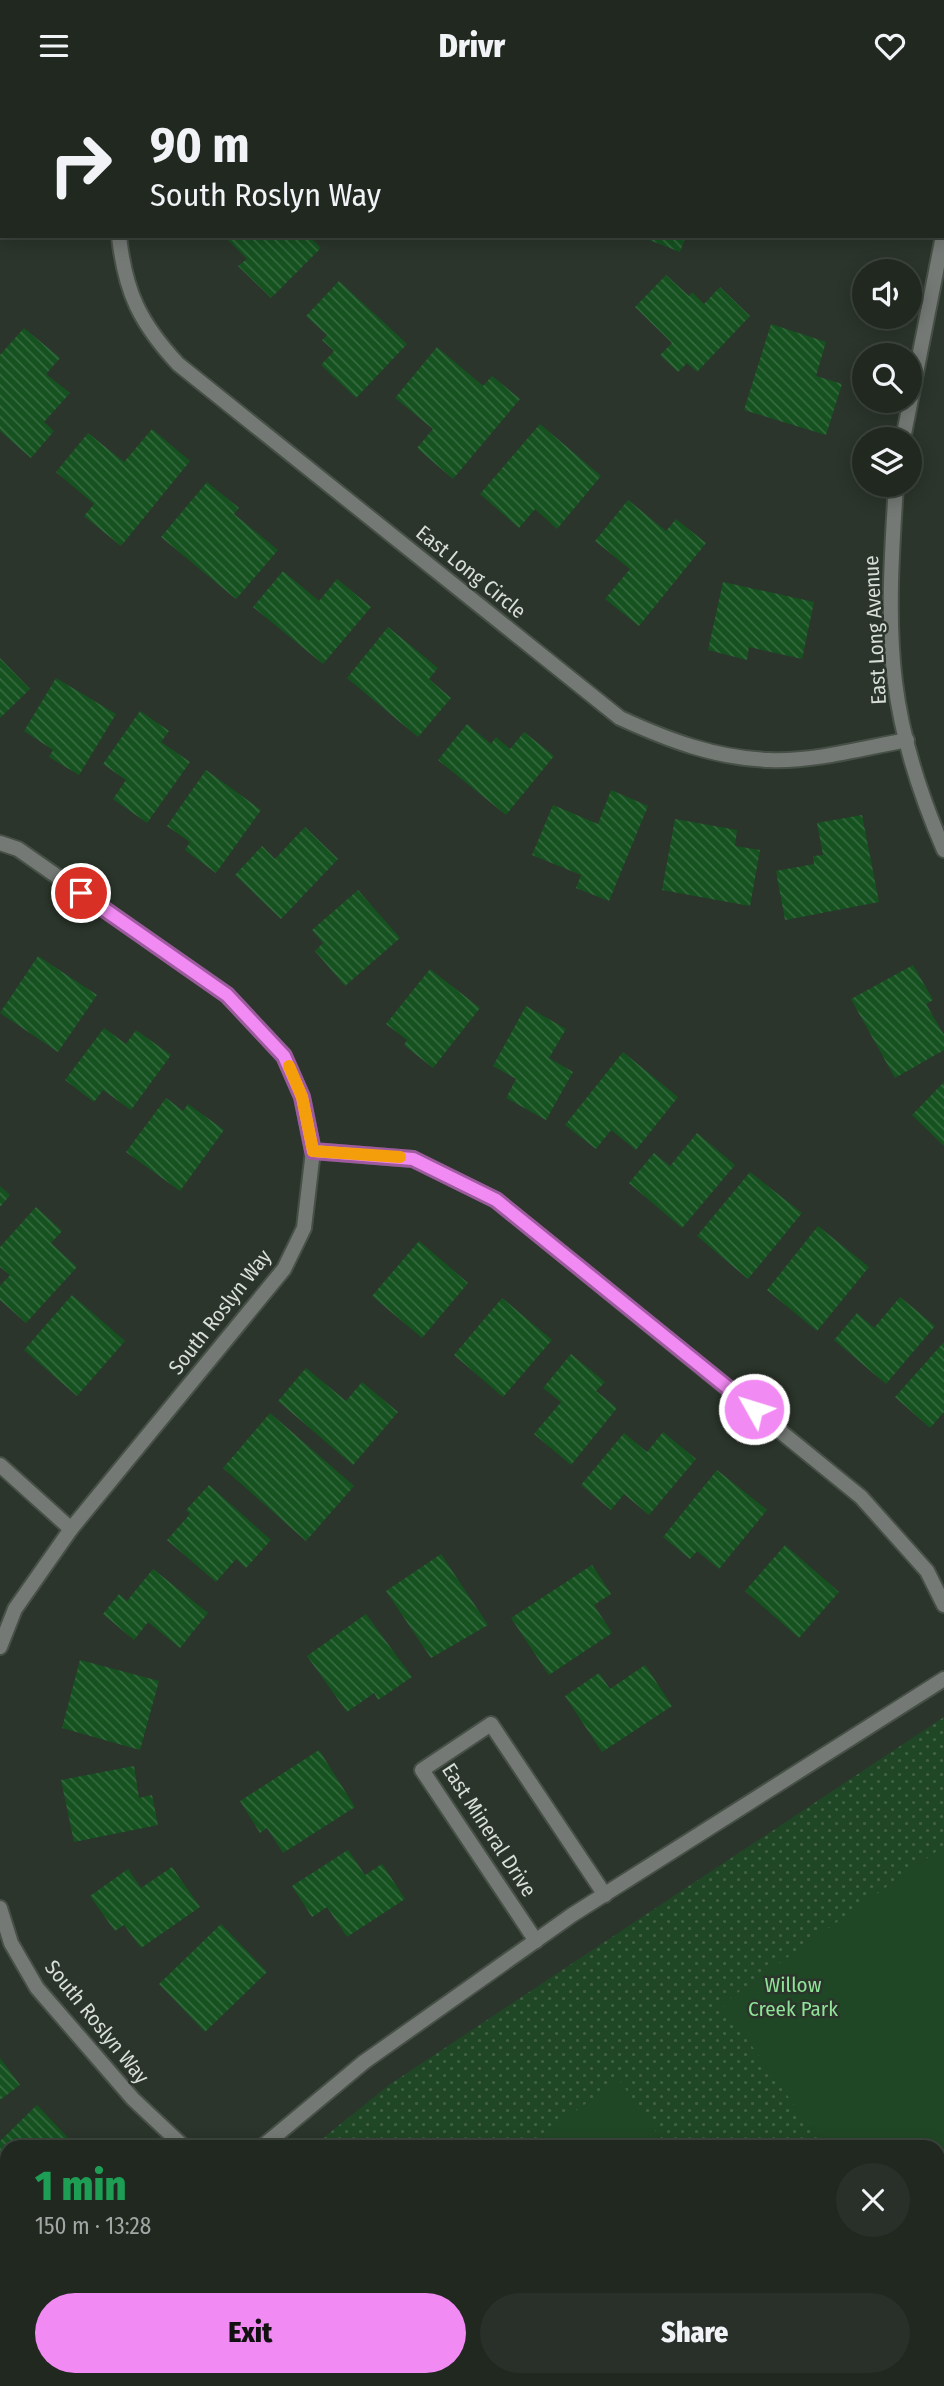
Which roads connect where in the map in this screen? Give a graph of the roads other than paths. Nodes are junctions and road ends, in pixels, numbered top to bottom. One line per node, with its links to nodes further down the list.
1 (119, 238): 5 (street, East Long Circle)
2 (942, 238): 3 (street)
3 (905, 427)
4 (895, 497): 5 (street, East Long Avenue)
5 (907, 740): 7 (street, East Long Avenue)
6 (0, 843): 8 (street, South Roslyn Way)
7 (944, 850)
8 (313, 1151): 10 (street, South Roslyn Way); 11 (street)
9 (0, 1465): 10 (street)
10 (71, 1529): 12 (street, South Roslyn Way)
11 (944, 1605)
12 (0, 1647)
13 (944, 1679): 14 (street)
14 (605, 1895): 16 (street); 16 (street, East Mineral Drive)
15 (0, 1908): 17 (street, South Roslyn Way)
16 (536, 1941): 18 (street)
17 (177, 2140)
18 (270, 2140)

